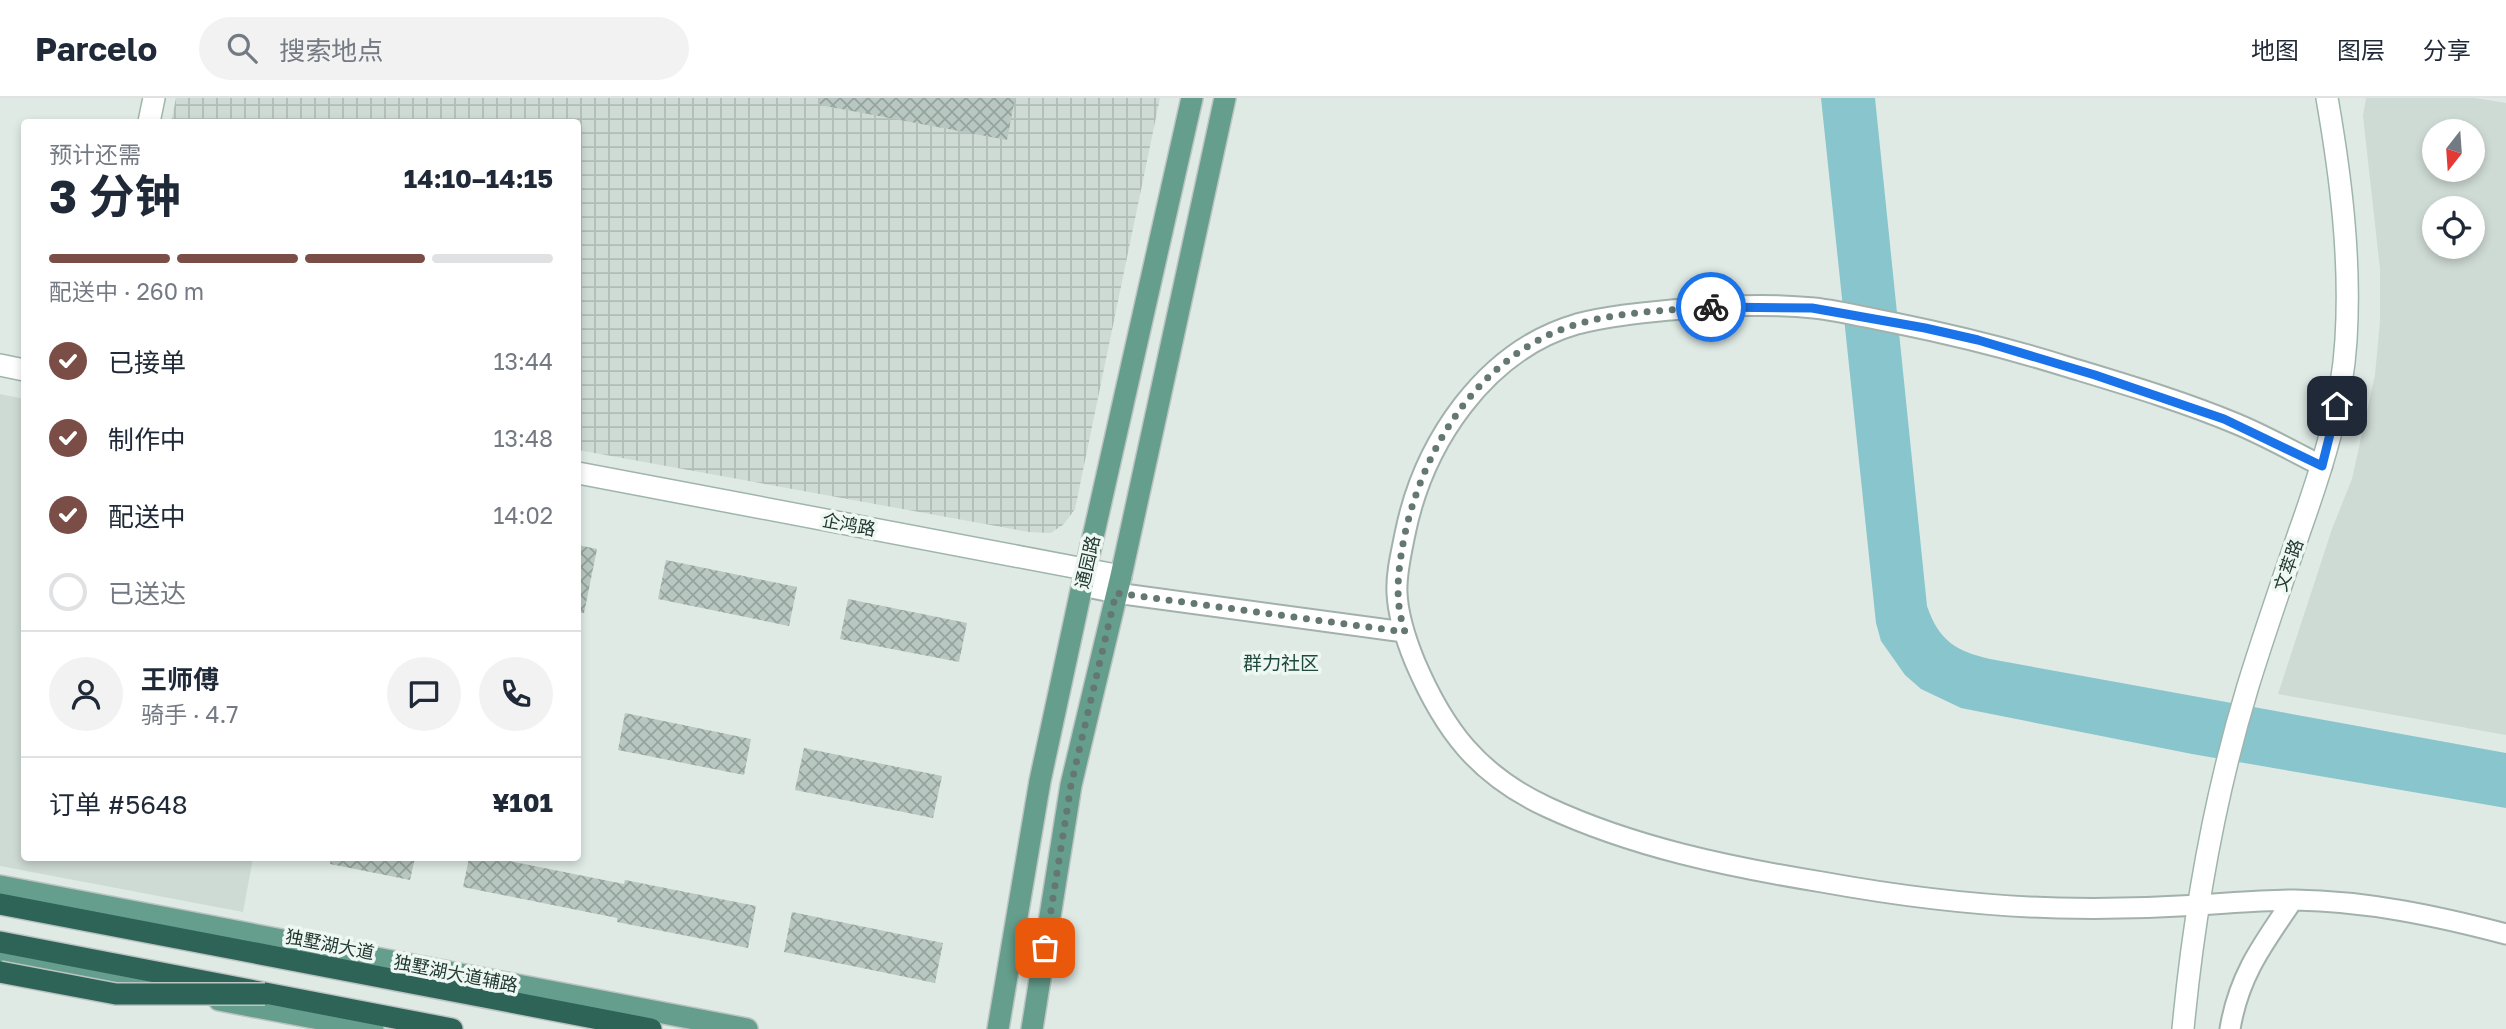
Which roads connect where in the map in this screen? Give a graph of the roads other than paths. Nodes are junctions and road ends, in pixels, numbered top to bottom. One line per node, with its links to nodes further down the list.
1 (154, 98): 5 (main road)
2 (1192, 98): 10 (main road, 通园路)
3 (1225, 98): 11 (main road, 通园路)
4 (2327, 98): 8 (main road, 文萃路)
5 (150, 119)
6 (0, 365): 7 (main road)
7 (21, 369)
8 (2322, 466): 12 (street); 16 (main road, 文萃路)
9 (581, 474): 10 (main road, 企鸿路)
10 (1084, 577): 11 (main road, 企鸿路); 26 (main road, 通园路)
11 (1118, 585): 12 (street); 27 (main road, 通园路)
12 (1405, 632): 16 (street)
13 (0, 886): 25 (main road, 独墅湖大道辅路)
14 (2293, 900): 16 (street); 17 (street); 29 (street)
15 (0, 904): 24 (highway, 独墅湖大道)
16 (2198, 905): 28 (main road, 文萃路)
17 (2506, 934)
18 (0, 942): 21 (highway, bridge)
19 (0, 958): 22 (main road)
20 (0, 972): 21 (highway, bridge)
21 (265, 994): 23 (highway)
22 (373, 1029)
23 (452, 1029)
24 (651, 1029)
25 (747, 1029)
26 (998, 1029)
27 (1032, 1029)
28 (2183, 1029)
29 (2230, 1029)

